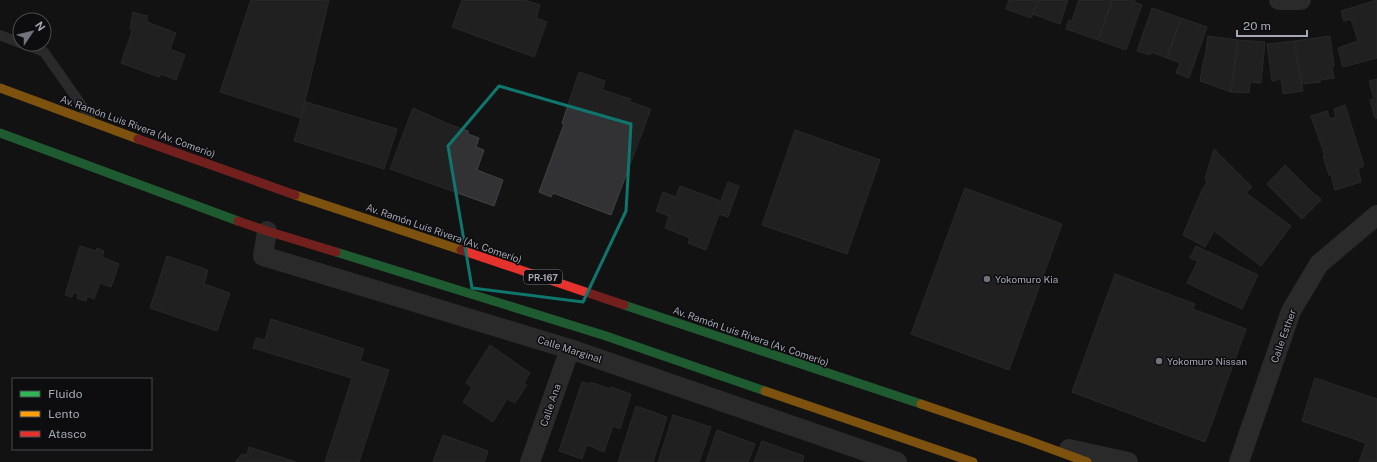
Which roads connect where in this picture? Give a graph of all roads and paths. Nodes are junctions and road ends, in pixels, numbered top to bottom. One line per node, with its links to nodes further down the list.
1 (1279, 0): 2 (street)
2 (1301, 0)
3 (0, 35): 4 (lane)
4 (12, 40)
5 (44, 52): 7 (lane)
6 (0, 88): 7 (main road, Av. Ramón Luis Rivera (Av. Comerío) / PR-167)
7 (93, 121): 12 (main road, Av. Ramón Luis Rivera (Av. Comerío) / PR-167)
8 (0, 132): 10 (main road)
9 (1377, 215): 18 (street, Calle Esther)
10 (267, 231): 11 (street, Calle Marginal); 15 (main road)
11 (570, 348): 13 (street, Calle Ana); 14 (street, Calle Marginal)
12 (1027, 440): 16 (main road, Av. Ramón Luis Rivera (Av. Comerío) / PR-167); 17 (street)
13 (530, 462)
14 (897, 462)
15 (973, 462)
16 (1087, 462)
17 (1128, 462)
18 (1239, 462)

